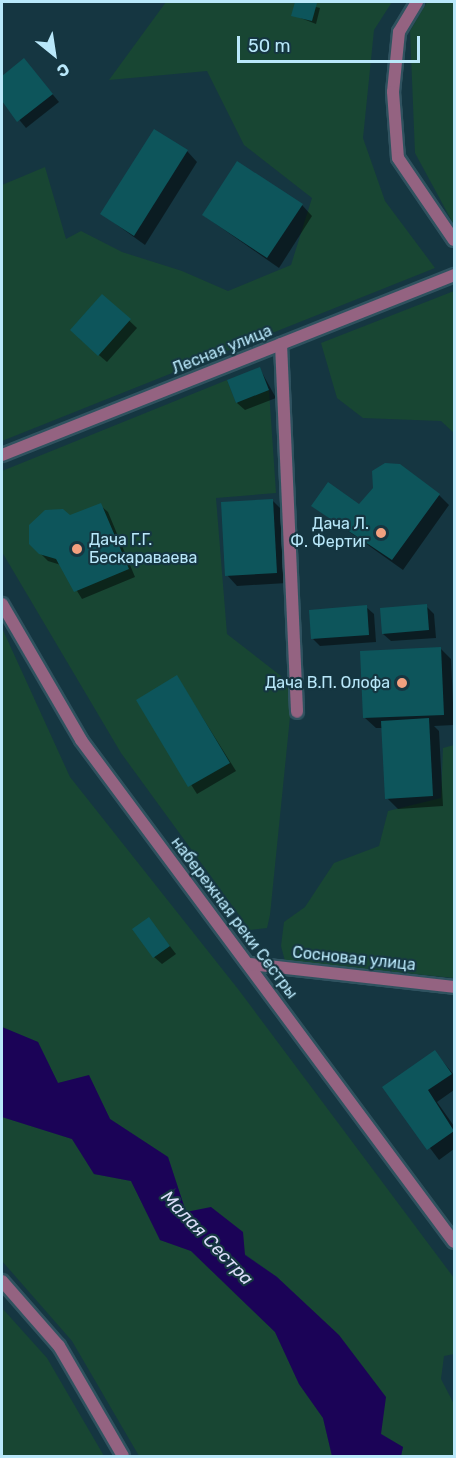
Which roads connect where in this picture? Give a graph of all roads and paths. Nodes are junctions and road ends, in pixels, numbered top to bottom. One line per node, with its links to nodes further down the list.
1 (417, 2): 2 (street)
2 (454, 240)
3 (454, 275): 4 (street, Лесная улица)
4 (281, 344): 5 (street, Лесная улица); 7 (street)
5 (2, 455)
6 (2, 604): 8 (street, набережная реки Сестры)
7 (297, 712)
8 (250, 964): 9 (street, Сосновая улица); 10 (street, набережная реки Сестры)
9 (454, 987)
10 (454, 1242)
11 (2, 1281): 12 (street)
12 (123, 1456)

